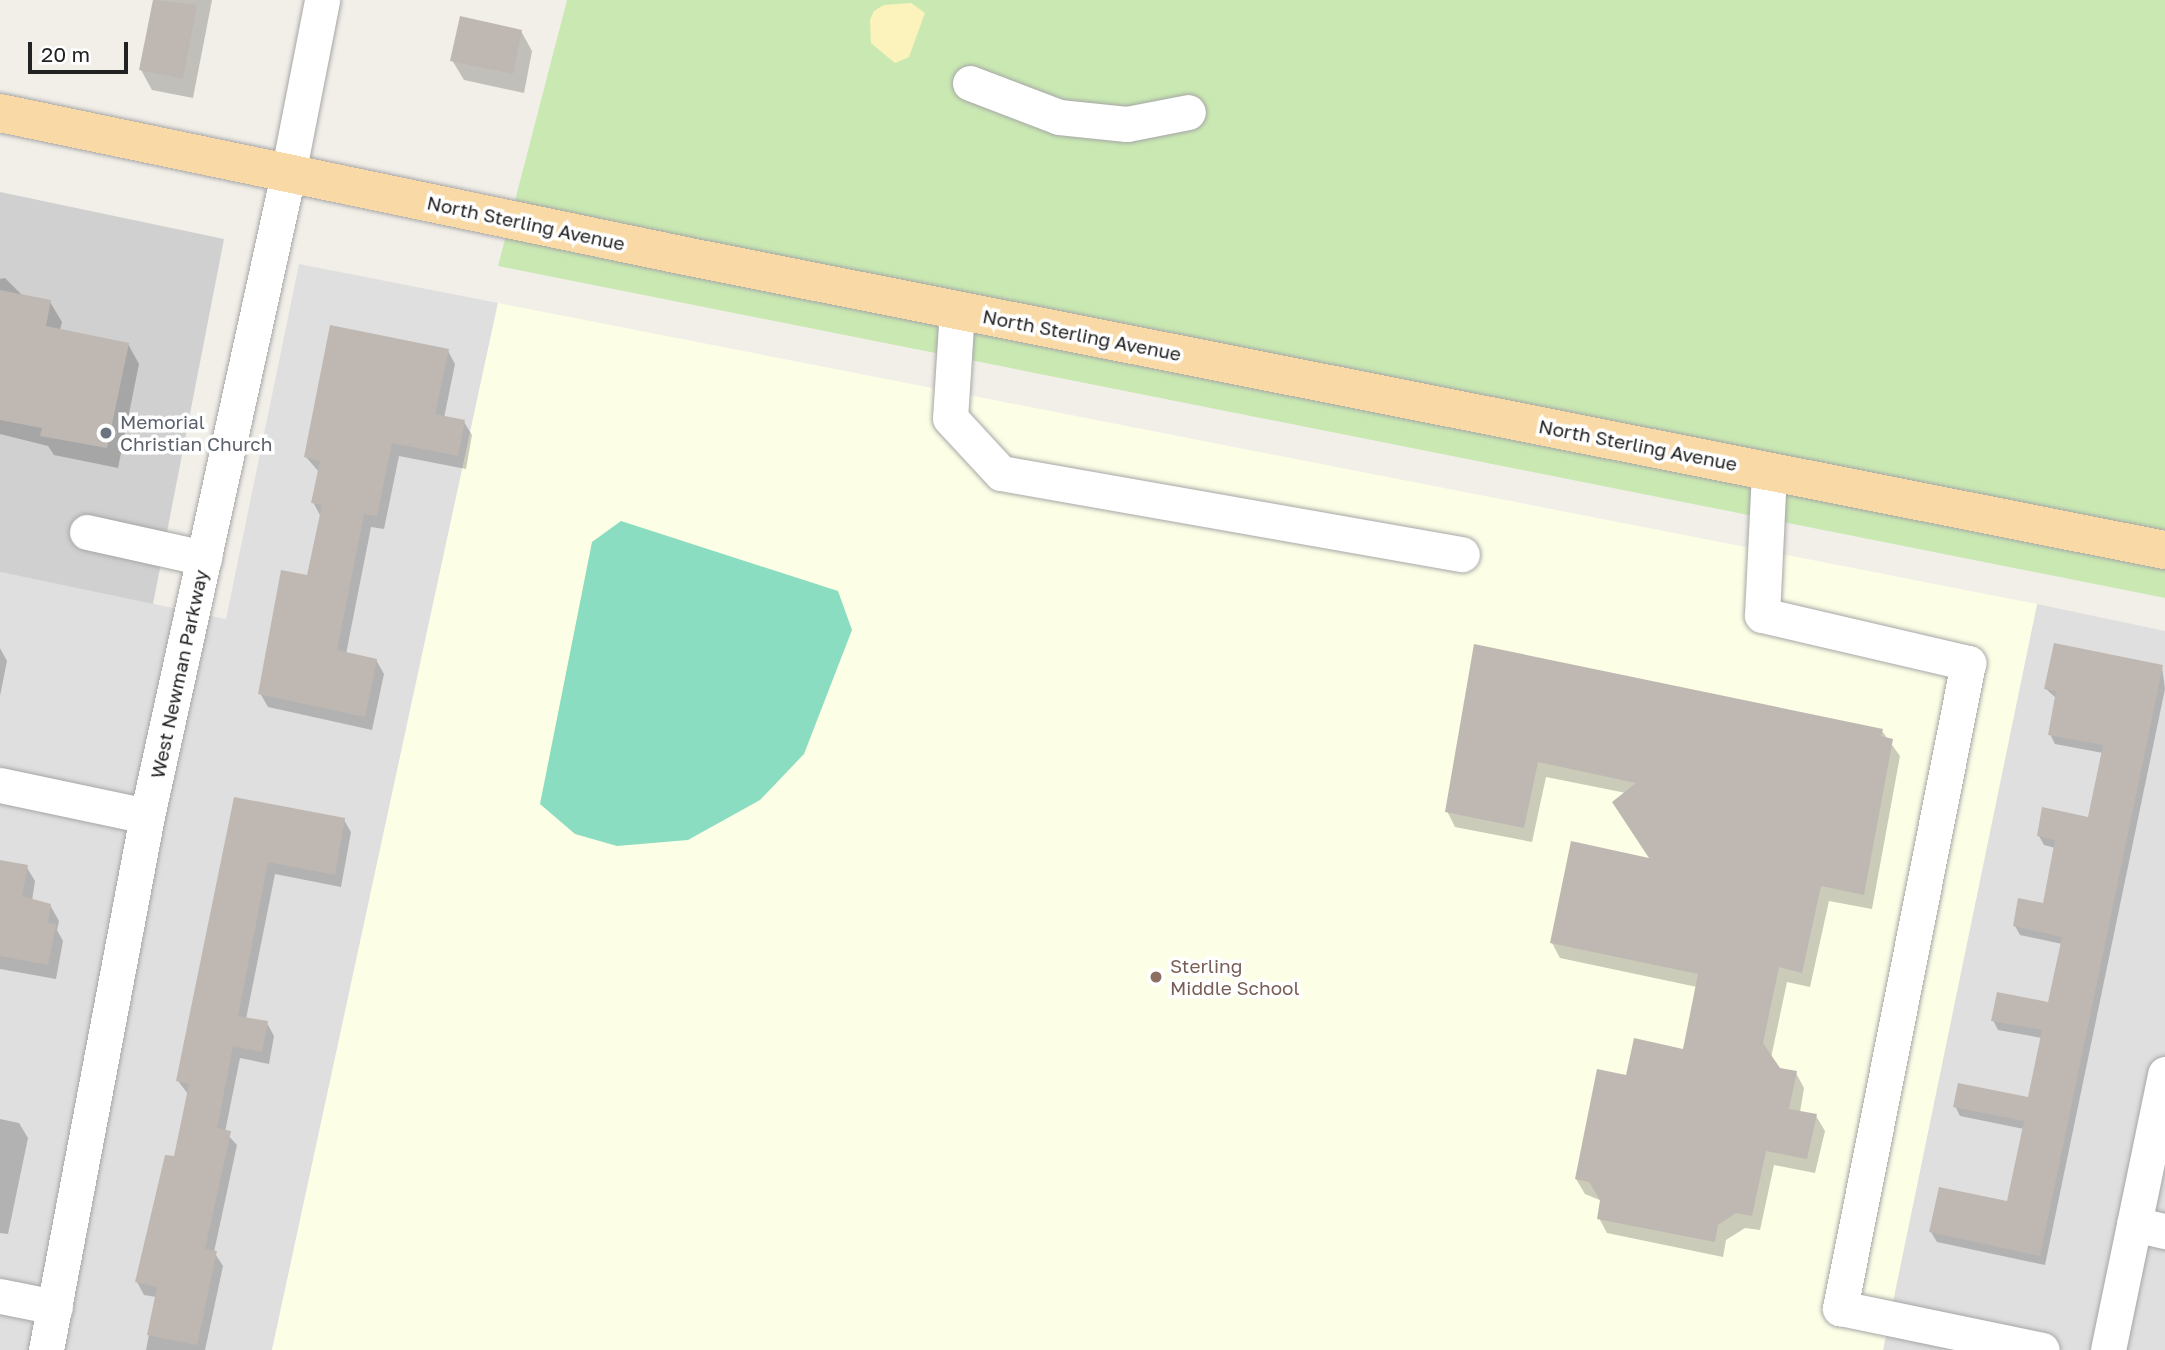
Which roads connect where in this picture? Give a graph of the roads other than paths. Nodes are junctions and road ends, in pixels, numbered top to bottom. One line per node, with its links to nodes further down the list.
1 (322, 0): 5 (street, West Newman Parkway)
2 (970, 83): 3 (street)
3 (1188, 112)
4 (0, 113): 5 (main road, North Sterling Avenue)
5 (288, 174): 6 (main road, North Sterling Avenue); 11 (street, West Newman Parkway)
6 (957, 310): 7 (main road, North Sterling Avenue); 10 (street)
7 (1769, 472): 9 (main road, North Sterling Avenue); 19 (street)
8 (86, 532): 11 (street)
9 (2165, 550)
10 (1462, 554)
11 (204, 558): 13 (street, West Newman Parkway)
12 (0, 785): 13 (street)
13 (147, 816): 17 (street, West Newman Parkway)
14 (2165, 1074): 15 (street)
15 (2149, 1227): 20 (street)
16 (0, 1296): 17 (street)
17 (55, 1307): 18 (street, West Newman Parkway)
18 (46, 1350)
19 (2042, 1350)
20 (2108, 1350)

